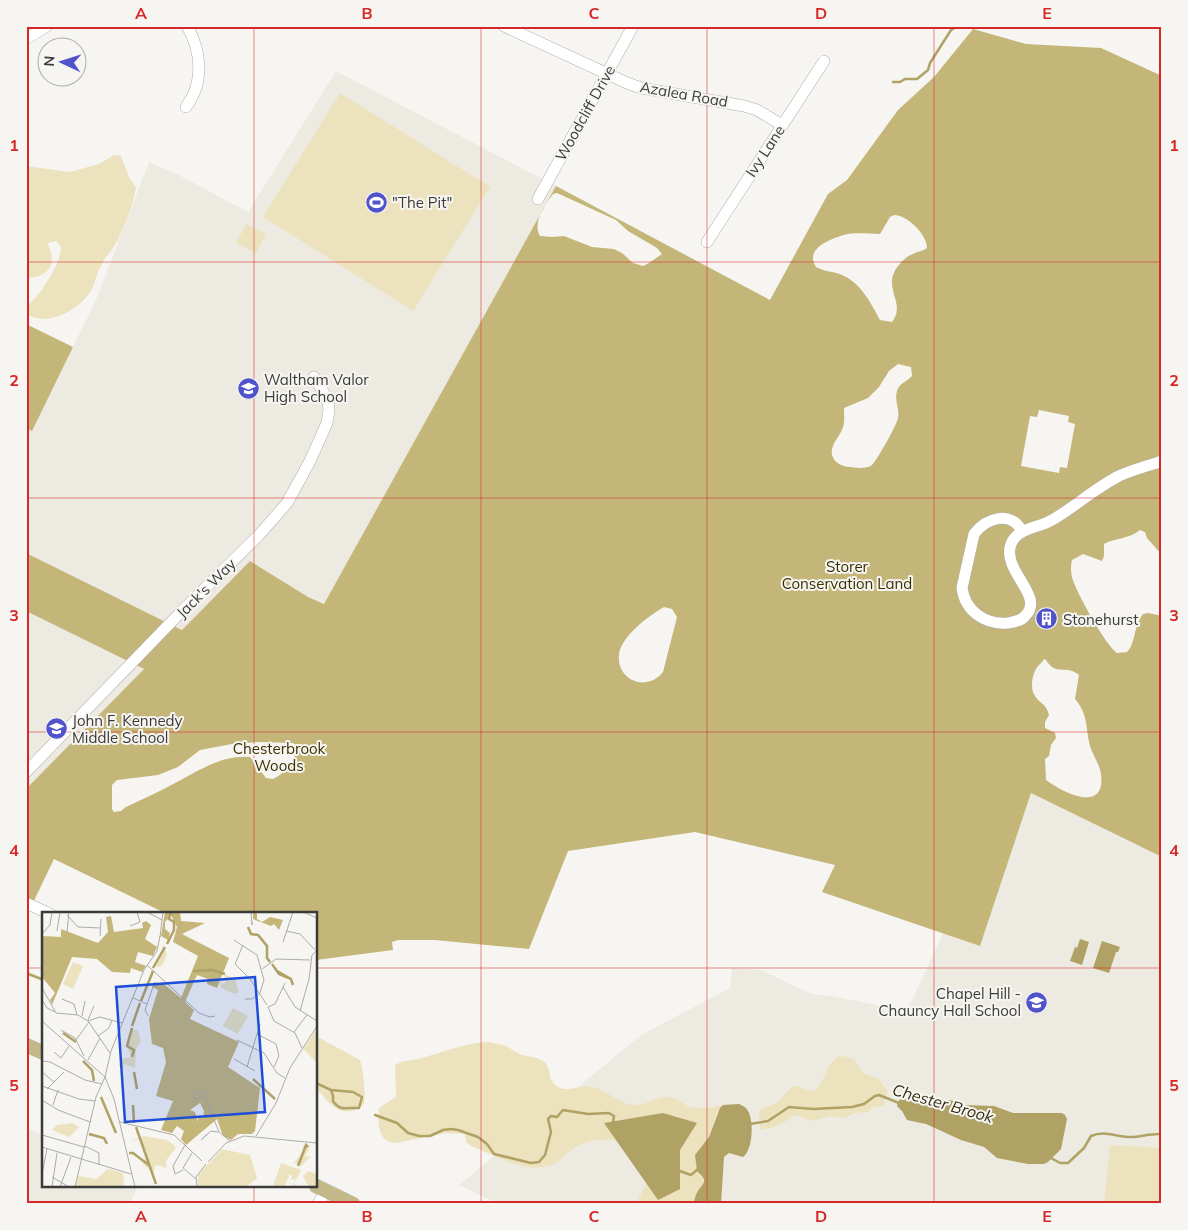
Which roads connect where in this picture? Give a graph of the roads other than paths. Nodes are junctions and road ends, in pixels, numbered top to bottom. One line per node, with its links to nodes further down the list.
1 (47, 26): 5 (street)
2 (187, 26): 8 (street)
3 (504, 26): 7 (street, Azalea Road)
4 (633, 26): 7 (street, Woodcliff Drive)
5 (26, 39)
6 (824, 61): 9 (street, Ivy Lane)
7 (607, 74): 9 (street, Azalea Road); 10 (street, Woodcliff Drive)
8 (186, 107)
9 (782, 125): 11 (street, Ivy Lane)
10 (538, 199)
11 (707, 242)
12 (314, 377): 15 (street, Jack's Way)
13 (1162, 461): 14 (street)
14 (1022, 531): 14 (street)
15 (26, 772)
16 (26, 903): 17 (street)
17 (46, 912)
18 (26, 1045): 19 (main road)
19 (42, 1052)
20 (321, 1188): 21 (street); 22 (main road)
21 (318, 1204)
22 (353, 1204)

